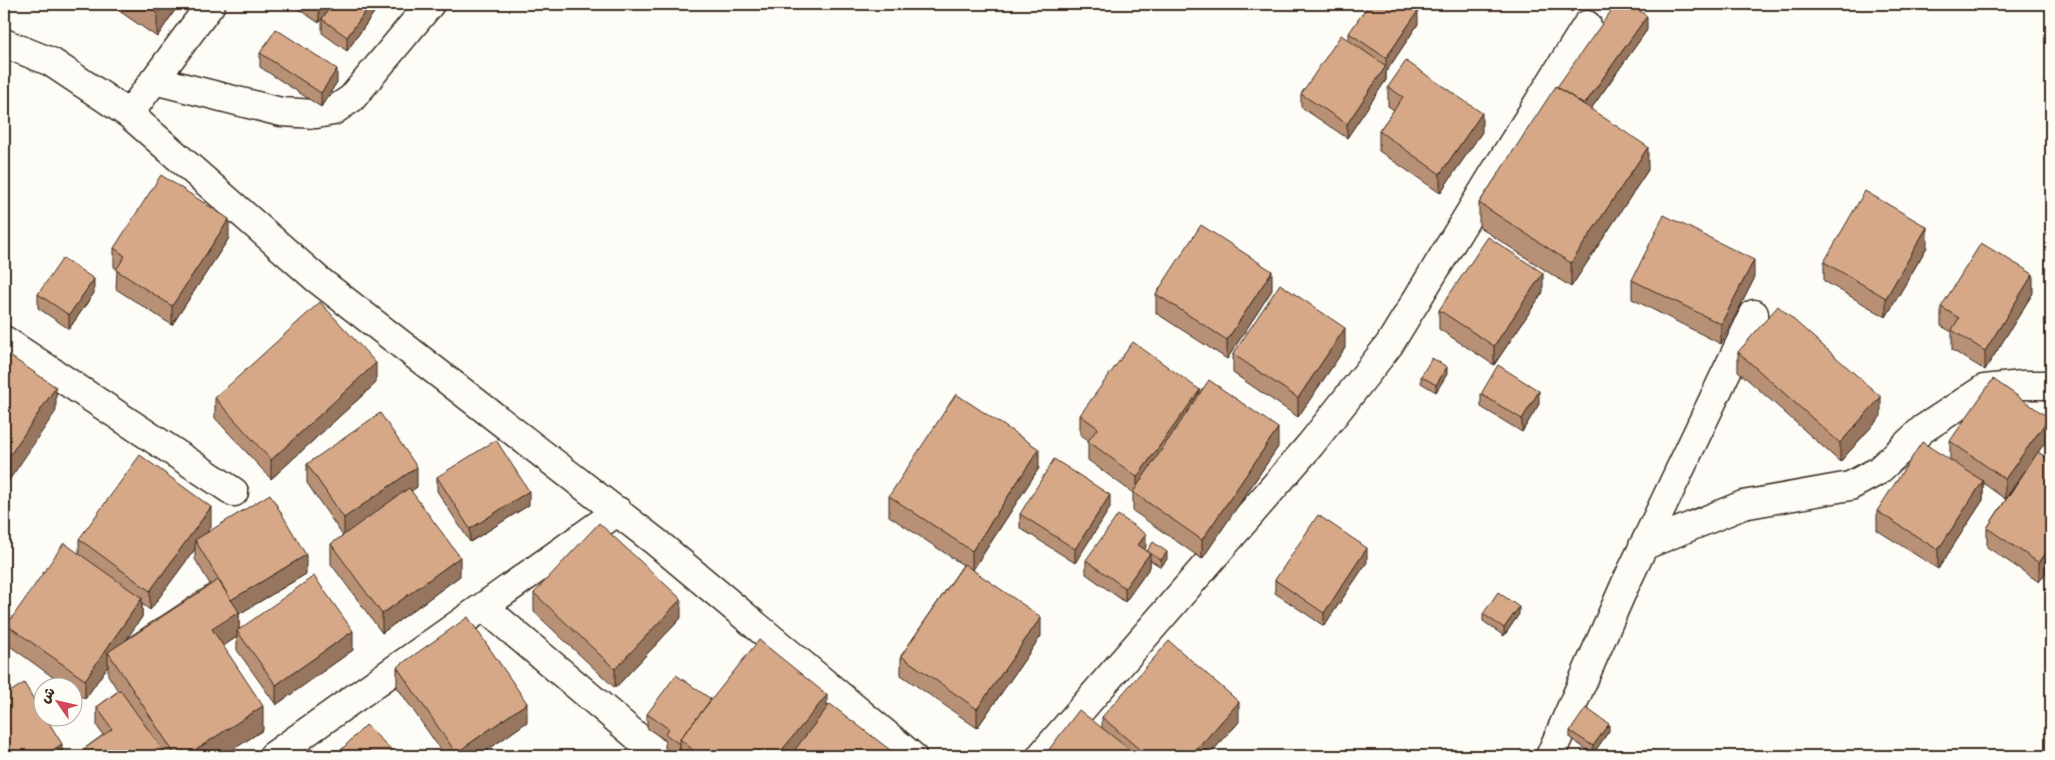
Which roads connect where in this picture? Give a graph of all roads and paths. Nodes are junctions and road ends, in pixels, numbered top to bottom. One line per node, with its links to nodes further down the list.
1 (211, 4): 5 (street)
2 (430, 4): 5 (street)
3 (1587, 25): 17 (street)
4 (4, 43): 6 (street)
5 (154, 80): 6 (street)
6 (129, 114): 11 (street)
7 (1754, 314): 12 (street)
8 (4, 340): 10 (street)
9 (2051, 385): 12 (street)
10 (234, 492)
11 (618, 511): 13 (street); 16 (street)
12 (1643, 546): 18 (street)
13 (484, 607): 14 (street); 15 (street)
14 (273, 756)
15 (660, 756)
16 (912, 756)
17 (1041, 756)
18 (1550, 756)

